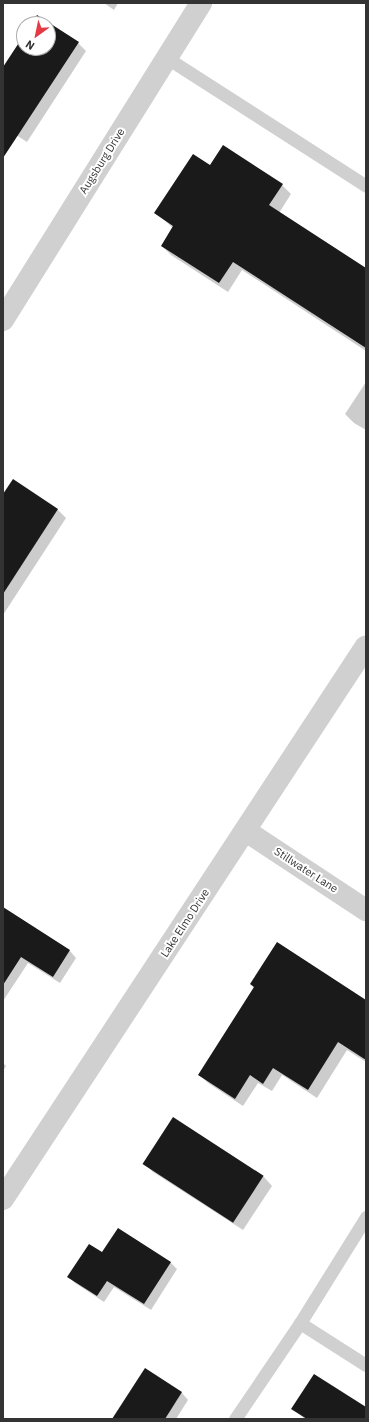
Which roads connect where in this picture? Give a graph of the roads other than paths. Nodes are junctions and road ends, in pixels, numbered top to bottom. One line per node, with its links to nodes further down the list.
1 (201, 3): 2 (street, Augsburg Drive)
2 (167, 58): 3 (lane); 4 (street, Augsburg Drive)
3 (366, 186)
4 (3, 320)
5 (366, 646): 6 (street, Lake Elmo Drive)
6 (246, 831): 7 (street, Stillwater Lane); 8 (street, Lake Elmo Drive)
7 (366, 910)
8 (3, 1199)
9 (366, 1217): 10 (lane)
10 (300, 1323): 11 (lane); 12 (lane)
11 (366, 1366)
12 (235, 1419)

